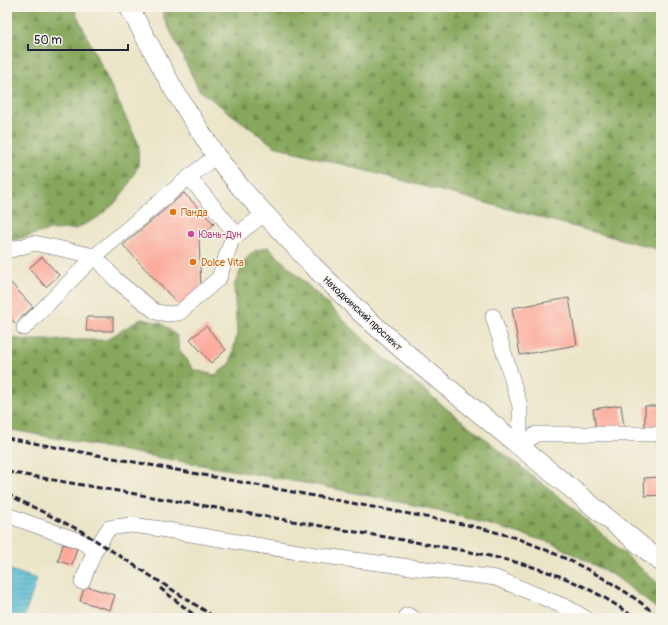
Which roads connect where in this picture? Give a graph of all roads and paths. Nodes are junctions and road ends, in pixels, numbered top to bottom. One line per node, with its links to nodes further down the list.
1 (129, 7): 2 (main road, Находкинский проспект)
2 (216, 156): 3 (street); 4 (main road, Находкинский проспект)
3 (189, 177): 5 (street); 7 (street)
4 (264, 214): 5 (street); 11 (main road, Находкинский проспект)
5 (237, 235): 7 (street)
6 (7, 251): 7 (street)
7 (95, 256): 9 (street)
8 (493, 316): 11 (street)
9 (24, 328)
10 (661, 434): 11 (street)
11 (520, 447): 14 (main road, Находкинский проспект)
12 (7, 515): 13 (street)
13 (94, 550): 15 (street); 16 (street)
14 (661, 562)
15 (82, 582)
16 (585, 618)

